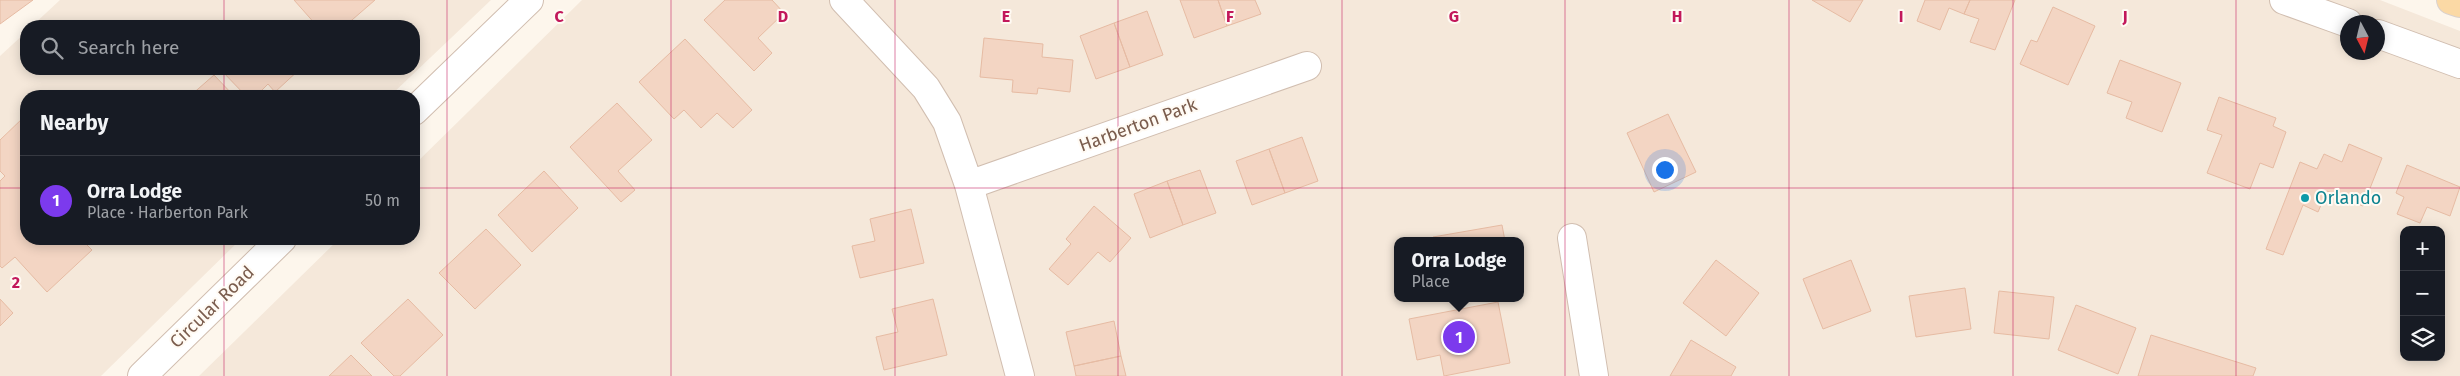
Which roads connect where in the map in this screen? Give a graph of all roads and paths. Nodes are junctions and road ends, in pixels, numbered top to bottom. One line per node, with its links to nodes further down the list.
1 (529, 0): 10 (street)
2 (844, 0): 11 (street)
3 (2284, 0): 6 (street)
4 (2451, 0): 5 (main road)
5 (2460, 3)
6 (2340, 20)
7 (2385, 37): 8 (street)
8 (2460, 64)
9 (1307, 66): 11 (street, Harberton Park)
10 (420, 104)
11 (969, 185): 15 (street)
12 (1572, 238): 16 (street)
13 (276, 245): 14 (street, Circular Road)
14 (142, 376)
15 (1020, 376)
16 (1594, 376)

